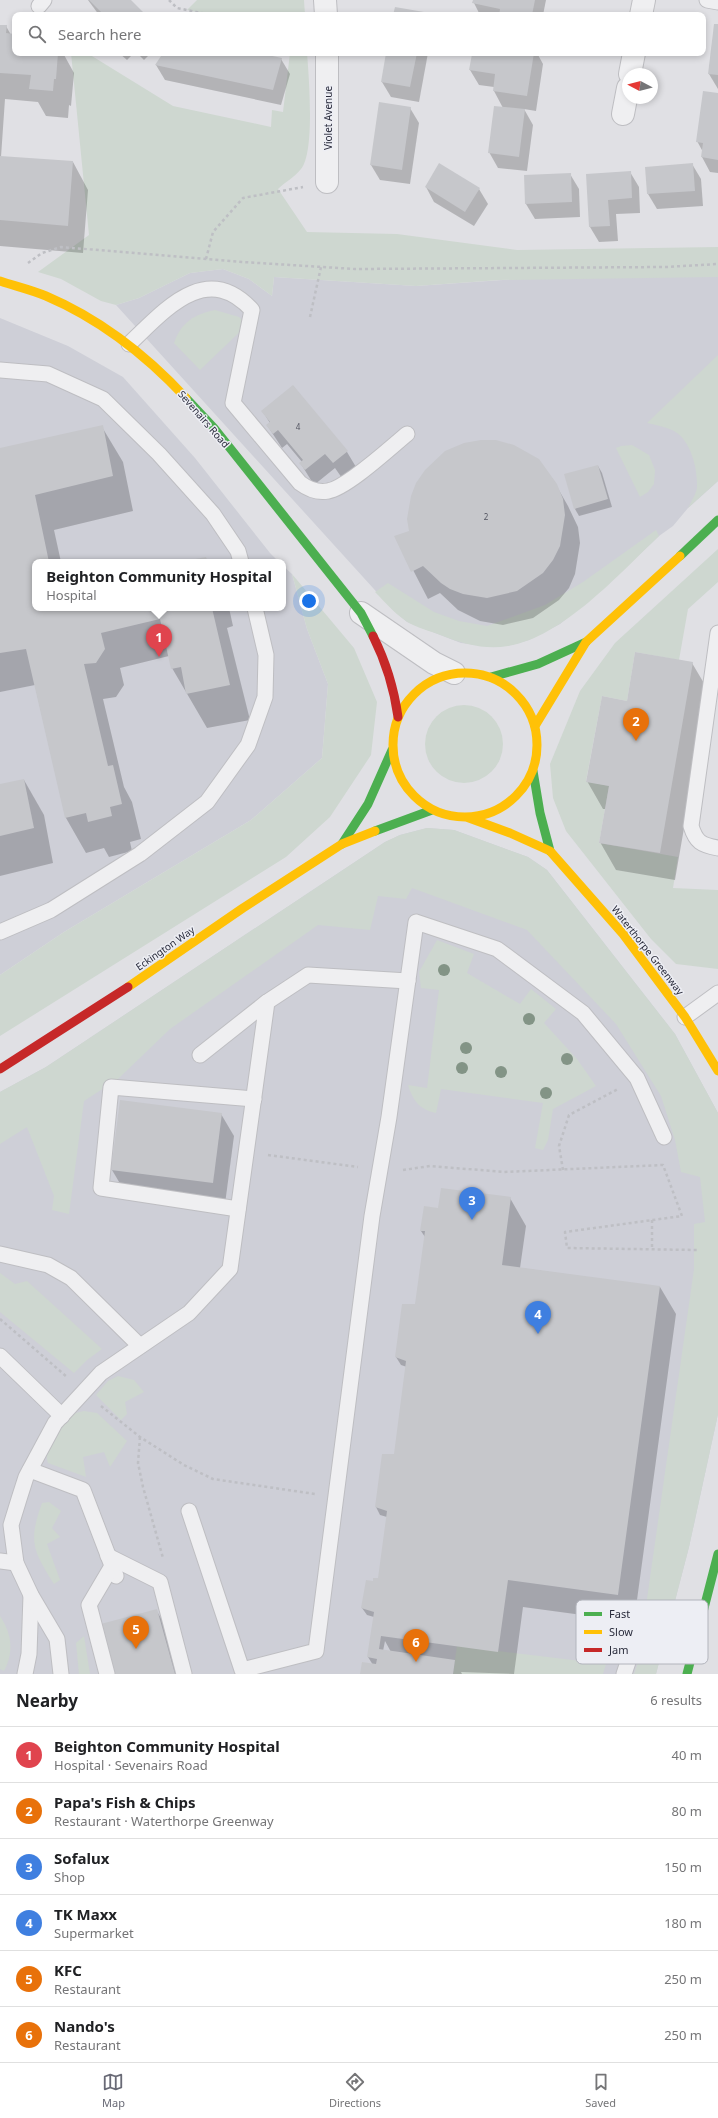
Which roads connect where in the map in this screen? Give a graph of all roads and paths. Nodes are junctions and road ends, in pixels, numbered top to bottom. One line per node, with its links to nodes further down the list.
1 (169, 0): 6 (path)
2 (325, 0): 7 (street)
3 (644, 0): 8 (street)
4 (706, 0): 5 (lane)
5 (718, 2)
6 (196, 12)
7 (326, 12)
8 (642, 12)
9 (327, 56): 14 (street, Violet Avenue)
10 (633, 56): 11 (street)
11 (631, 68)
12 (625, 104): 13 (street)
13 (623, 114)
14 (327, 182): 15 (path)
15 (206, 259): 17 (path); 18 (path)
16 (718, 264): 17 (path)
17 (321, 267): 19 (path)
18 (0, 282): 20 (main road, Sevenairs Road)
19 (310, 317)
20 (129, 344): 22 (lane); 26 (main road, Sevenairs Road)
21 (0, 370): 24 (lane)
22 (407, 434)
23 (718, 520): 28 (main road)
24 (240, 559)
25 (256, 611): 40 (lane)
26 (361, 613): 29 (street, Sevenairs Road); 31 (main road, Sevenairs Road)
27 (718, 633): 38 (lane)
28 (586, 642): 30 (main road); 32 (main road)
29 (454, 673): 30 (main road); 31 (main road)
30 (491, 677): 32 (main road)
31 (398, 717): 33 (main road)
32 (535, 726): 34 (main road)
33 (392, 750): 35 (main road); 37 (main road, Eckington Way)
34 (533, 771): 36 (main road); 39 (main road, Waterthorpe Greenway)
35 (432, 810): 36 (main road); 37 (main road, Eckington Way)
36 (468, 818): 39 (main road, Waterthorpe Greenway)
37 (342, 844): 46 (main road, Eckington Way)
38 (718, 848)
39 (550, 851): 44 (main road, Waterthorpe Greenway)
40 (0, 932)
41 (408, 981): 43 (lane); 48 (lane); 52 (lane)
42 (718, 993): 44 (lane)
43 (267, 1002): 45 (lane); 49 (lane)
44 (686, 1017): 47 (main road, Waterthorpe Greenway)
45 (200, 1055)
46 (0, 1069)
47 (718, 1071)
48 (637, 1078): 50 (lane); 53 (path)
49 (254, 1099): 51 (lane); 54 (lane)
50 (664, 1137)
51 (246, 1152): 52 (path); 54 (lane)
52 (380, 1170): 53 (path); 66 (lane)
53 (563, 1170): 55 (path)
54 (238, 1209): 60 (lane)
55 (652, 1220): 56 (path); 56 (path)
56 (652, 1248): 57 (path)
57 (697, 1250)
58 (0, 1254): 60 (lane)
59 (0, 1318): 62 (path)
60 (140, 1346): 62 (lane)
61 (0, 1357): 63 (lane)
62 (84, 1391): 63 (lane); 64 (path)
63 (62, 1416): 65 (lane)
64 (140, 1437): 66 (path); 70 (path)
65 (30, 1470): 71 (lane); 72 (lane)
66 (336, 1497): 67 (lane)
67 (188, 1511)
68 (718, 1554): 74 (main road)
69 (0, 1561): 71 (lane)
70 (164, 1562)
71 (16, 1563): 73 (lane)
72 (112, 1566): 78 (lane); 79 (lane)
73 (31, 1595): 76 (lane); 77 (lane)
74 (706, 1600)
75 (690, 1664): 80 (main road)
76 (25, 1674)
77 (61, 1674)
78 (107, 1674)
79 (184, 1674)
80 (687, 1674)

